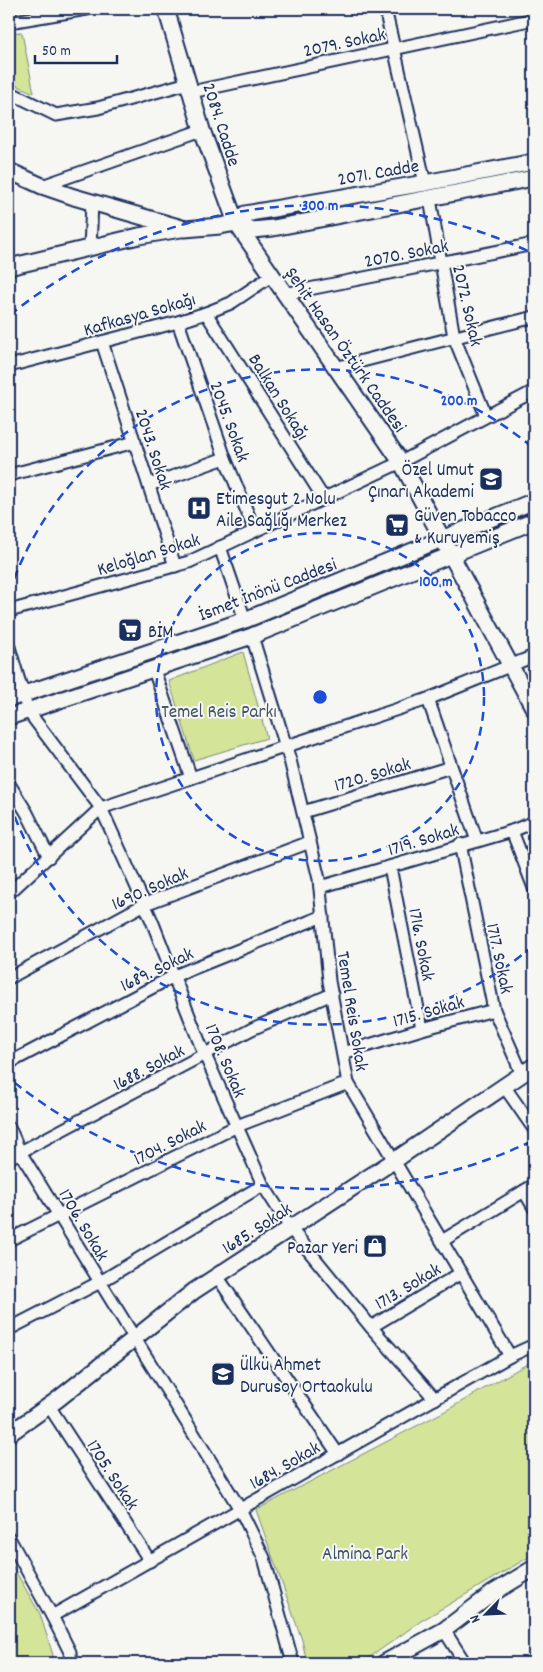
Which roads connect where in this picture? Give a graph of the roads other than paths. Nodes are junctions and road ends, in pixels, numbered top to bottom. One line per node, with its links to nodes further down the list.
1 (87, 9): 5 (street)
2 (166, 9): 7 (street, 2084. Cadde)
3 (385, 9): 6 (street)
4 (534, 19): 6 (street, 2079. Sokak)
5 (9, 22)
6 (394, 48): 7 (street, 2079. Sokak); 13 (street)
7 (190, 88): 8 (street, 2079. Sokak); 9 (street, 2084. Cadde)
8 (9, 92)
9 (202, 130): 14 (street); 17 (street, 2084. Cadde)
10 (534, 162): 13 (street, 2071. Cadde)
11 (9, 170): 14 (street)
12 (534, 178): 15 (street, 2071. Cadde)
13 (425, 183): 17 (street, 2071. Cadde)
14 (42, 186): 16 (street)
15 (430, 199): 17 (street, 2071. Cadde); 21 (street, 2072. Sokak)
16 (92, 202): 18 (street); 20 (street)
17 (236, 223): 18 (street); 23 (street, Şehit Hasan Öztürk Caddesi)
18 (185, 228): 20 (street)
19 (534, 244): 21 (street, 2070. Sokak)
20 (90, 249): 22 (street)
21 (441, 262): 24 (street, 2070. Sokak); 28 (street, 2072. Sokak)
22 (9, 267)
23 (271, 276): 24 (street, Şehit Hasan Öztürk Caddesi); 25 (street, Kafkasya Sokağı)
24 (284, 294): 31 (street, Şehit Hasan Öztürk Caddesi)
25 (206, 313): 27 (street, Kafkasya Sokağı); 39 (street, Balkan Sokağı)
26 (534, 318): 28 (street)
27 (178, 322): 29 (street, Kafkasya Sokağı); 35 (street, 2045. Sokak)
28 (454, 337): 31 (street); 33 (street, 2072. Sokak)
29 (102, 342): 30 (street, Kafkasya Sokağı); 34 (street, 2043. Sokak)
30 (9, 366)
31 (335, 368): 36 (street, Şehit Hasan Öztürk Caddesi)
32 (534, 391): 33 (street, Keloğlan Sokak)
33 (486, 416): 36 (street, Keloğlan Sokak)
34 (135, 442): 37 (street); 38 (street, 2043. Sokak)
35 (225, 458): 38 (street); 42 (street, 2045. Sokak)
36 (402, 462): 39 (street, Keloğlan Sokak); 43 (street, Şehit Hasan Öztürk Caddesi)
37 (9, 475)
38 (149, 485): 46 (street, 2043. Sokak)
39 (324, 499): 42 (street, Keloğlan Sokak)
40 (534, 501): 43 (street, İsmet İnönü Caddesi)
41 (534, 521): 45 (street, İsmet İnönü Caddesi)
42 (255, 531): 44 (street, Keloğlan Sokak)
43 (443, 540): 45 (street, Şehit Hasan Öztürk Caddesi); 48 (street, İsmet İnönü Caddesi)
44 (220, 547): 46 (street, Keloğlan Sokak); 48 (street)
45 (450, 554): 49 (street, İsmet İnönü Caddesi); 52 (street, Şehit Hasan Öztürk Caddesi)
46 (175, 566): 47 (street, Keloğlan Sokak)
47 (9, 611)
48 (245, 620): 54 (street, İsmet İnönü Caddesi)
49 (252, 636): 53 (street, İsmet İnönü Caddesi); 59 (street, Temel Reis Sokak)
50 (9, 647): 54 (street)
51 (534, 656): 52 (street)
52 (511, 665): 55 (street); 56 (street, Şehit Hasan Öztürk Caddesi)
53 (154, 670): 57 (street, İsmet İnönü Caddesi); 61 (street)
54 (16, 696): 57 (street)
55 (428, 699): 59 (street); 60 (street)
56 (534, 709)
57 (28, 711): 58 (street, İsmet İnönü Caddesi); 64 (street, 1708. Sokak)
58 (9, 717)
59 (286, 746): 61 (street); 65 (street, Temel Reis Sokak)
60 (451, 767): 65 (street, 1720. Sokak); 68 (street)
61 (191, 778): 64 (street)
62 (9, 784): 63 (street)
63 (13, 798): 71 (street)
64 (102, 808): 71 (street); 76 (street, 1708. Sokak)
65 (303, 812): 69 (street, Temel Reis Sokak)
66 (534, 822): 67 (street, 1719. Sokak)
67 (512, 830): 68 (street, 1719. Sokak); 74 (street)
68 (477, 841): 70 (street, 1719. Sokak)
69 (310, 842): 73 (street, Temel Reis Sokak); 76 (street, 1690. Sokak)
70 (460, 844): 72 (street, 1719. Sokak); 81 (street, 1717. Sokak)
71 (49, 857): 75 (street)
72 (390, 866): 73 (street, 1719. Sokak); 82 (street, 1716. Sokak)
73 (320, 887): 77 (street, Temel Reis Sokak)
74 (534, 888)
75 (9, 893)
76 (145, 904): 78 (street, 1708. Sokak); 79 (street, 1690. Sokak)
77 (323, 916): 78 (street, 1689. Sokak); 80 (street, Temel Reis Sokak)
78 (174, 976): 84 (street, 1708. Sokak); 85 (street, 1689. Sokak)
79 (9, 978)
80 (332, 994): 83 (street, Temel Reis Sokak); 84 (street, 1688. Sokak)
81 (494, 1010): 82 (street, 1715. Sokak); 86 (street, 1717. Sokak)
82 (422, 1029): 83 (street, 1715. Sokak)
83 (343, 1053): 87 (street, Temel Reis Sokak)
84 (205, 1056): 89 (street, 1708. Sokak); 92 (street, 1688. Sokak)
85 (9, 1063)
86 (528, 1070): 88 (street, 1685. Sokak)
87 (348, 1083): 89 (street, 1704. Sokak); 94 (street, Temel Reis Sokak)
88 (504, 1086): 91 (street); 94 (street, 1685. Sokak)
89 (237, 1126): 95 (street, 1708. Sokak); 98 (street, 1704. Sokak)
90 (9, 1127): 92 (street, 1706. Sokak)
91 (534, 1129)
92 (20, 1152): 93 (street, 1688. Sokak); 98 (street, 1706. Sokak)
93 (9, 1158)
94 (394, 1161): 99 (street, 1685. Sokak); 101 (street, Temel Reis Sokak)
95 (263, 1185): 99 (street, 1708. Sokak); 104 (street)
96 (529, 1188): 97 (street); 101 (street)
97 (534, 1208)
98 (59, 1216): 100 (street, 1704. Sokak); 104 (street, 1706. Sokak)
99 (291, 1229): 103 (street, 1685. Sokak); 105 (street, 1708. Sokak)
100 (9, 1240)
101 (442, 1241): 102 (street, Temel Reis Sokak)
102 (461, 1273): 105 (street, 1713. Sokak); 109 (street, Temel Reis Sokak)
103 (216, 1276): 107 (street, 1685. Sokak); 113 (street)
104 (100, 1282): 106 (street); 107 (street, 1706. Sokak)
105 (371, 1327): 110 (street, 1708. Sokak)
106 (9, 1329)
107 (134, 1338): 111 (street, 1685. Sokak); 114 (street, 1706. Sokak)
108 (534, 1345): 109 (street, 1684. Sokak)
109 (510, 1356): 110 (street, 1684. Sokak)
110 (434, 1399): 113 (street, 1684. Sokak)
111 (49, 1406): 112 (street, 1685. Sokak); 116 (street, 1705. Sokak)
112 (9, 1434)
113 (338, 1454): 114 (street, 1684. Sokak)
114 (240, 1510): 116 (street, 1684. Sokak); 121 (street, 1706. Sokak)
115 (9, 1538): 118 (street)
116 (150, 1561): 118 (street, 1684. Sokak)
117 (534, 1568): 119 (street)
118 (52, 1616): 120 (street)
119 (444, 1630): 122 (street); 123 (street)
120 (71, 1663)
121 (293, 1663)
122 (384, 1663)
123 (465, 1663)

